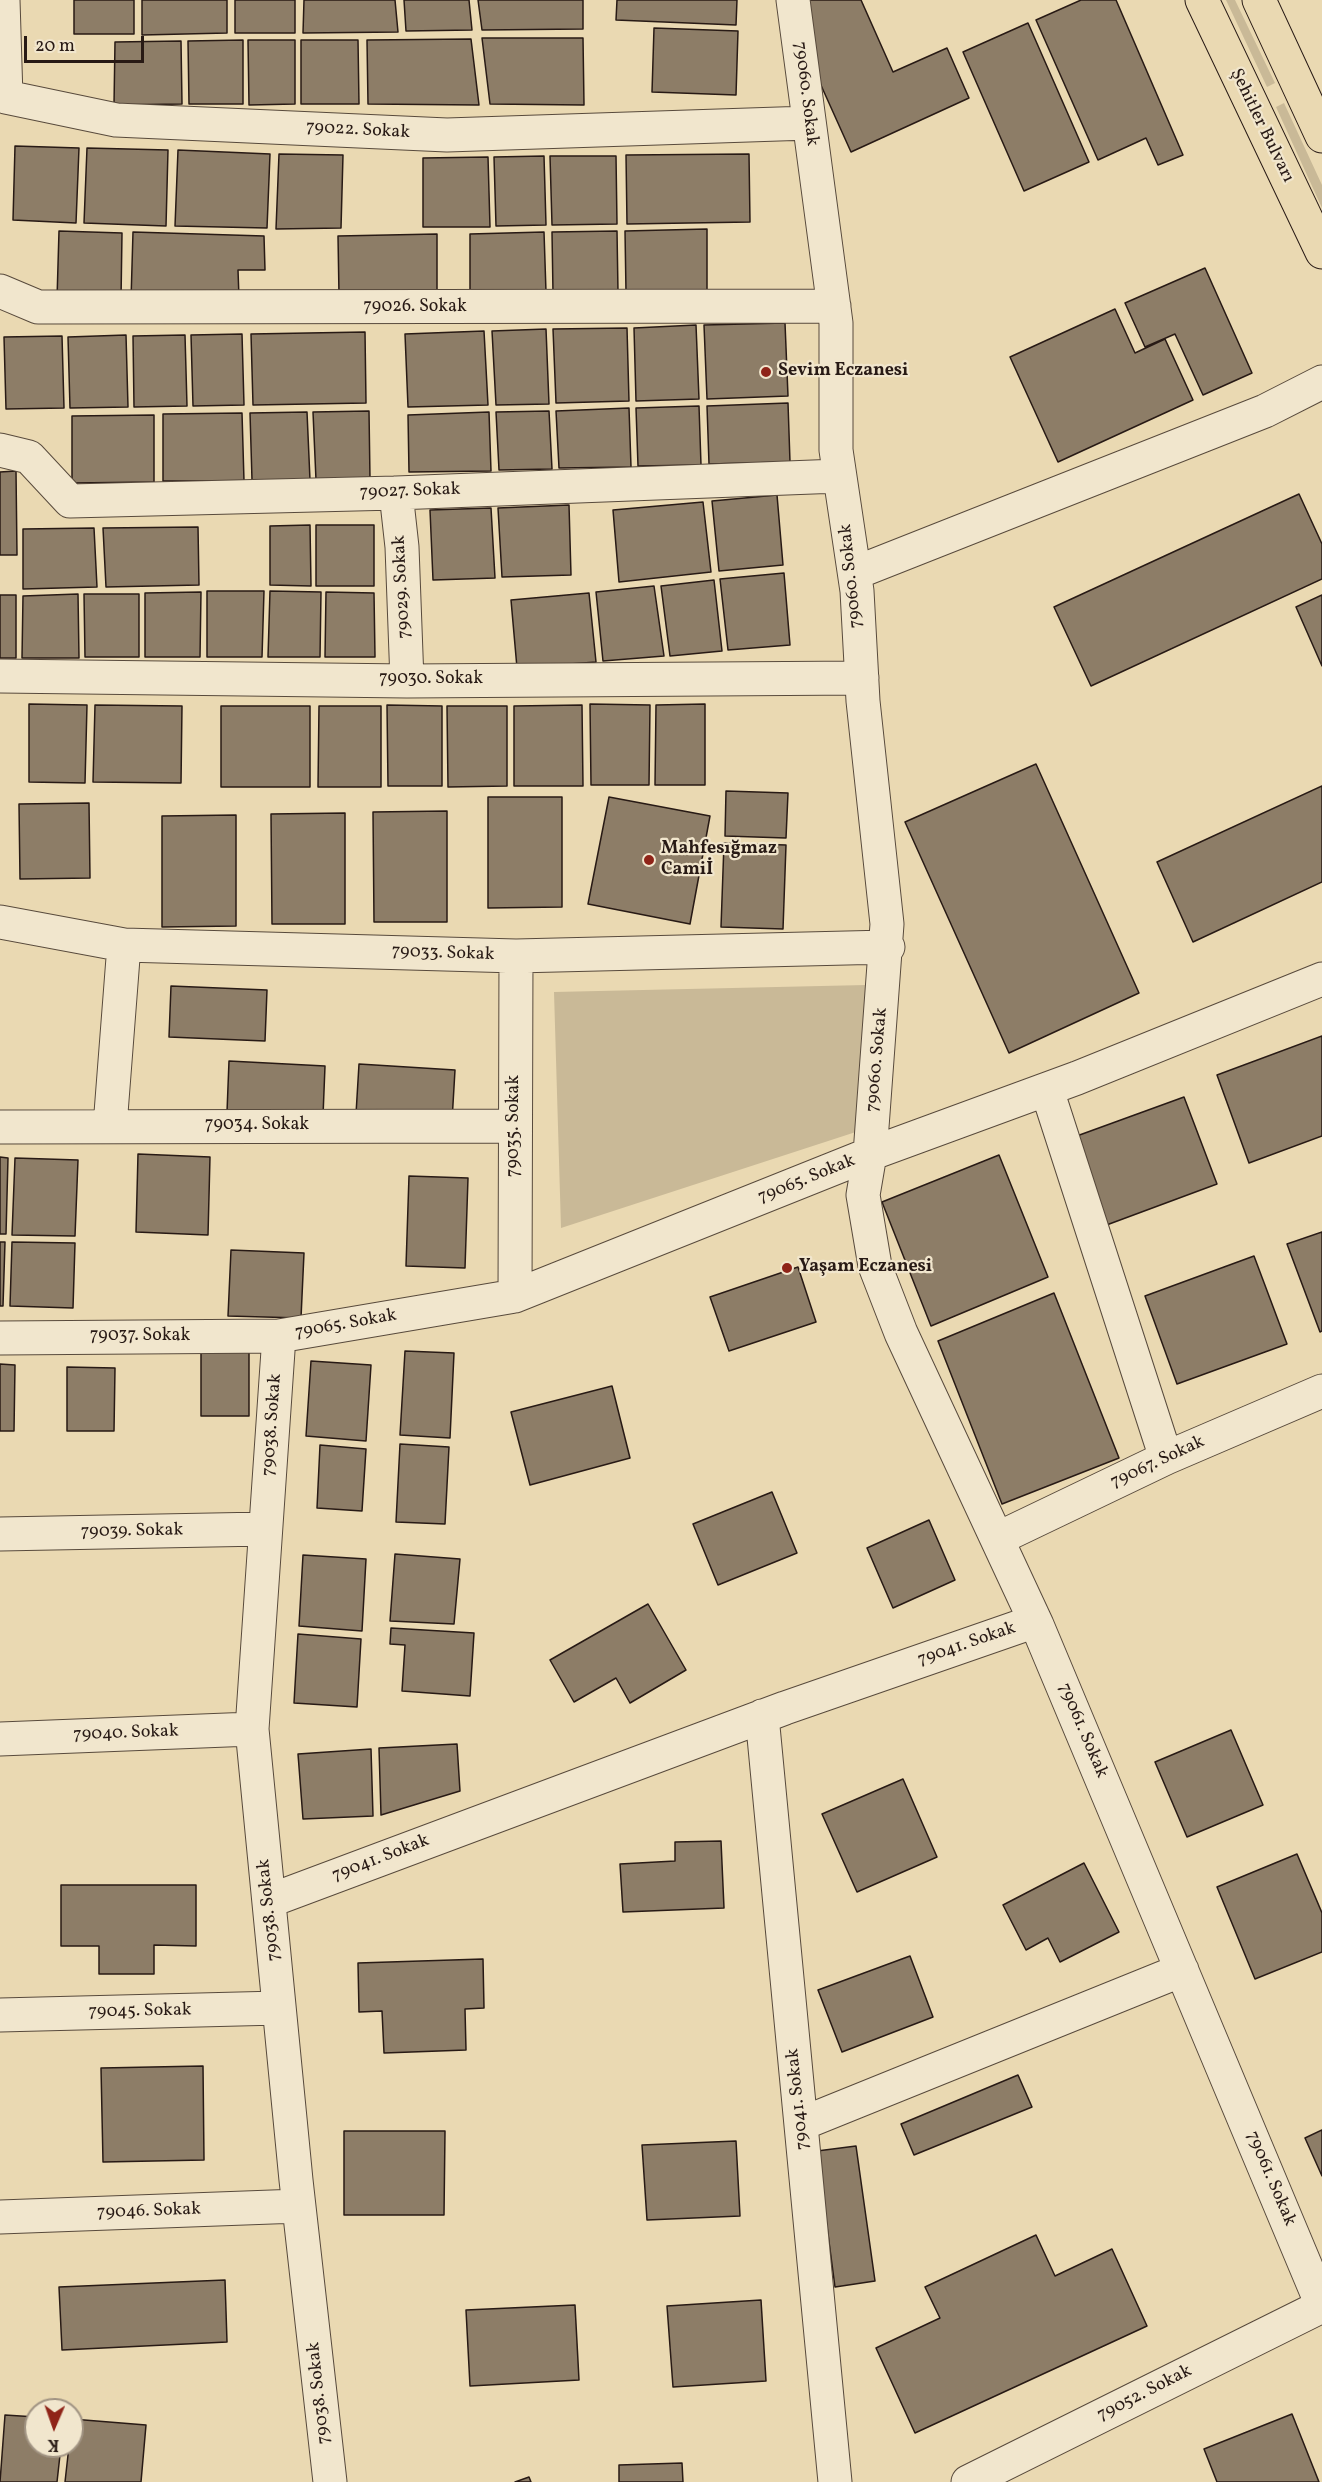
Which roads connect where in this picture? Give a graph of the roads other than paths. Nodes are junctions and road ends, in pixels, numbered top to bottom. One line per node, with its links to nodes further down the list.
1 (3, 0): 5 (street, 79022. Sokak)
2 (793, 0): 6 (street, 79060. Sokak)
3 (1202, 0): 8 (main road, Şehitler Bulvarı)
4 (1259, 0): 7 (main road)
5 (3, 99): 6 (street, 79022. Sokak)
6 (809, 123): 10 (street, 79060. Sokak)
7 (1320, 126)
8 (1322, 252)
9 (0, 291): 10 (street, 79026. Sokak)
10 (834, 306): 13 (street, 79060. Sokak)
11 (1322, 382): 15 (street)
12 (0, 450): 14 (street, 79027. Sokak)
13 (839, 476): 14 (street, 79027. Sokak); 15 (street, 79060. Sokak)
14 (396, 494): 18 (street, 79029. Sokak)
15 (855, 573): 17 (street, 79060. Sokak)
16 (0, 676): 18 (street, 79030. Sokak)
17 (862, 678): 18 (street, 79030. Sokak); 21 (street, 79060. Sokak)
18 (407, 681)
19 (0, 922): 20 (street, 79033. Sokak)
20 (124, 945): 22 (street, 79033. Sokak); 25 (street)
21 (888, 946): 22 (street, 79033. Sokak); 28 (street, 79060. Sokak)
22 (516, 956): 26 (street, 79035. Sokak)
23 (1322, 979): 24 (street, 79065. Sokak)
24 (1047, 1090): 28 (street, 79065. Sokak); 33 (street)
25 (110, 1126): 26 (street, 79034. Sokak); 27 (street, 79034. Sokak)
26 (515, 1126): 29 (street, 79035. Sokak)
27 (0, 1127)
28 (870, 1154): 29 (street, 79065. Sokak); 36 (street, 79061. Sokak)
29 (515, 1296): 30 (street, 79065. Sokak)
30 (279, 1336): 31 (street, 79037. Sokak); 34 (street, 79038. Sokak)
31 (0, 1338)
32 (1322, 1391): 33 (street, 79067. Sokak)
33 (1166, 1458): 36 (street, 79067. Sokak)
34 (265, 1529): 35 (street, 79039. Sokak); 39 (street, 79038. Sokak)
35 (0, 1534)
36 (997, 1539): 37 (street, 79061. Sokak)
37 (1037, 1625): 38 (street, 79041. Sokak); 42 (street, 79061. Sokak)
38 (762, 1716): 41 (street, 79041. Sokak); 45 (street, 79041. Sokak)
39 (252, 1728): 40 (street, 79040. Sokak); 41 (street, 79038. Sokak)
40 (0, 1738)
41 (269, 1901): 43 (street, 79038. Sokak)
42 (1182, 1970): 45 (street); 48 (street, 79061. Sokak)
43 (279, 2008): 44 (street, 79045. Sokak); 46 (street, 79038. Sokak)
44 (0, 2015)
45 (801, 2124): 50 (street, 79041. Sokak)
46 (299, 2206): 47 (street, 79046. Sokak); 49 (street, 79038. Sokak)
47 (0, 2217)
48 (1322, 2305): 51 (street, 79052. Sokak)
49 (330, 2482)
50 (836, 2482)
51 (968, 2482)

